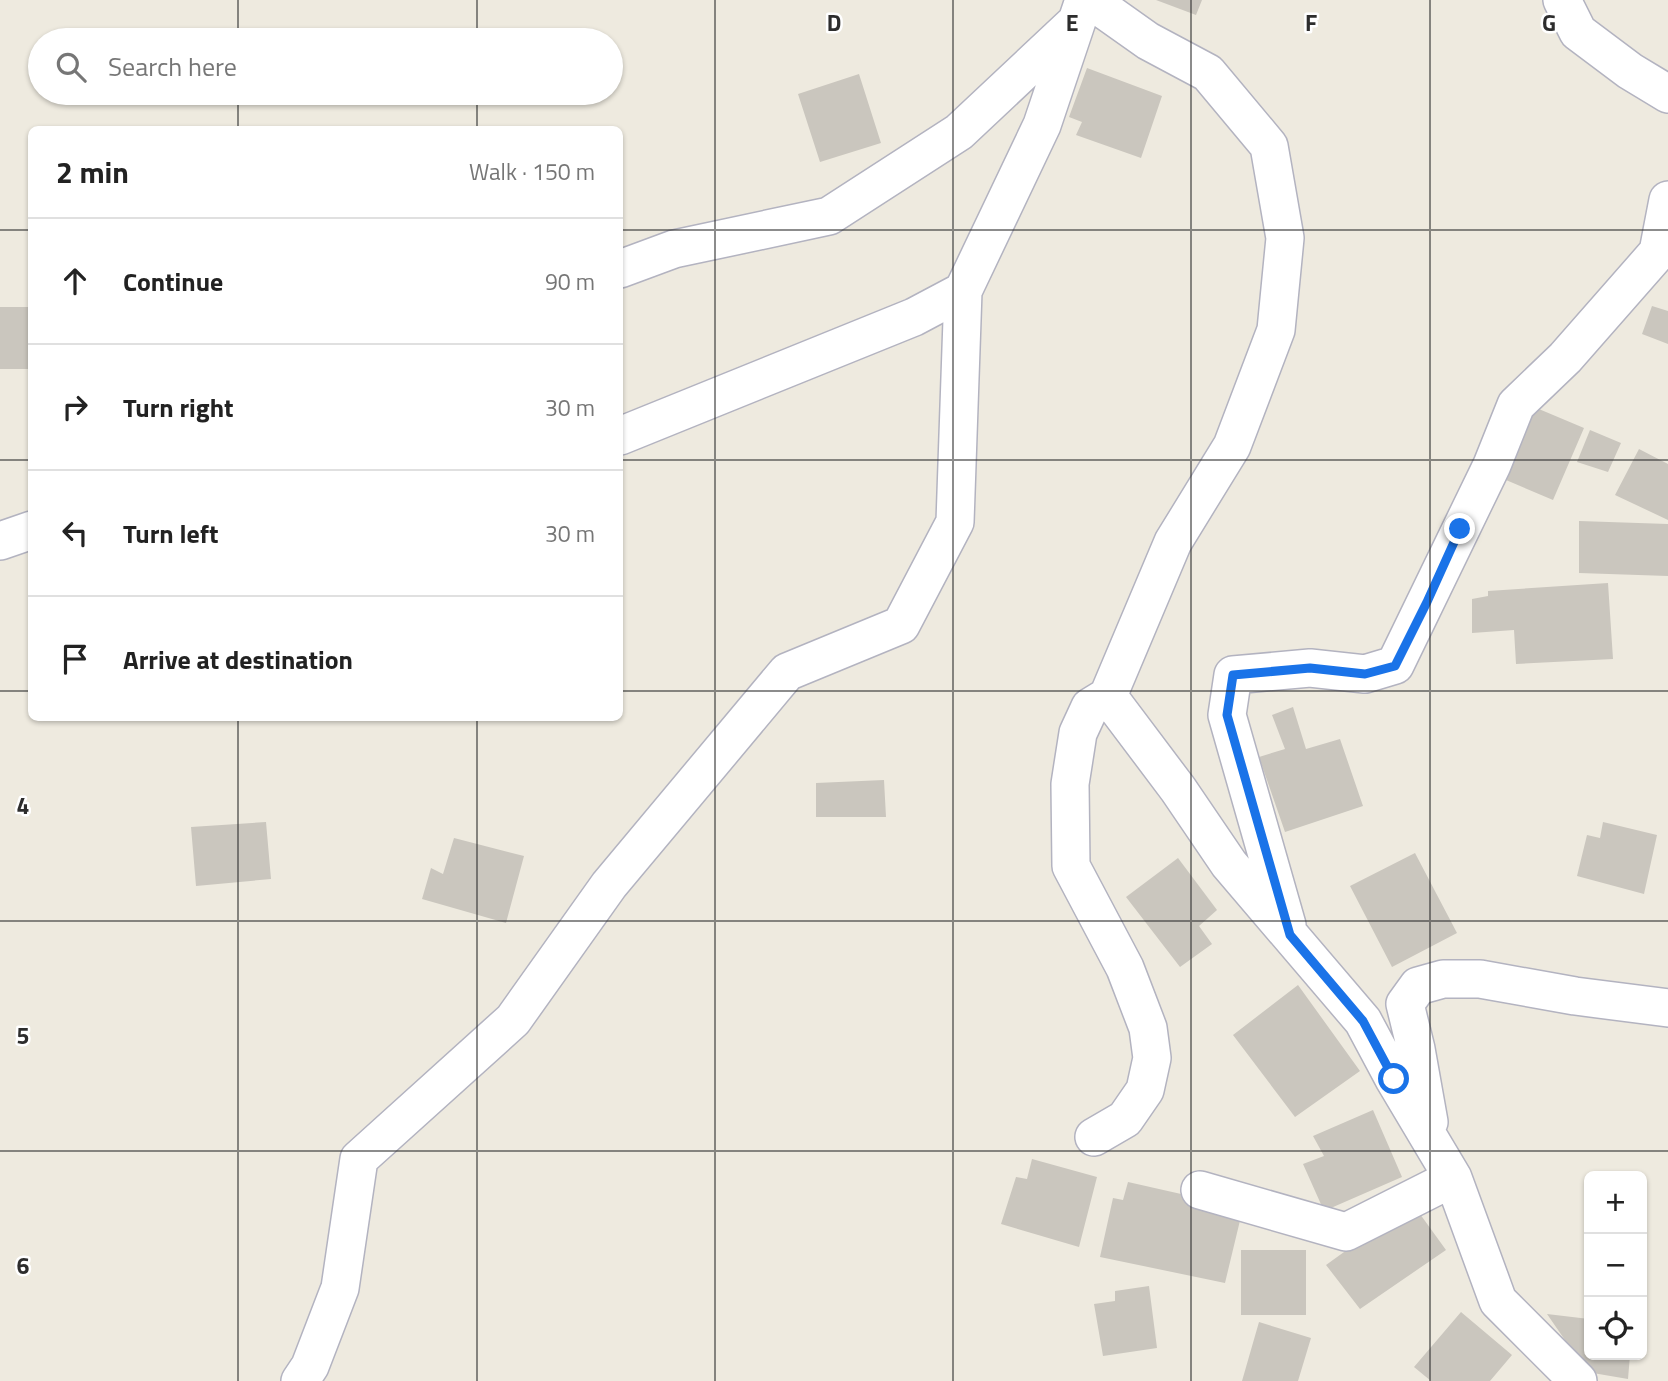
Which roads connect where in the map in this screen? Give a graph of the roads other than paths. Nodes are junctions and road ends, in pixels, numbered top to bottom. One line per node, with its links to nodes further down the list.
1 (1562, 0): 3 (street)
2 (1084, 7): 5 (street); 6 (street); 10 (street)
3 (1668, 94)
4 (1668, 200): 11 (street)
5 (623, 268)
6 (963, 291): 7 (street); 17 (street)
7 (623, 435)
8 (28, 531): 9 (street)
9 (0, 541)
10 (1108, 696): 11 (street); 13 (street)
11 (1290, 935): 14 (street)
12 (1668, 1008): 14 (street)
13 (1094, 1137)
14 (1432, 1144): 15 (street)
15 (1453, 1178): 16 (street); 18 (street)
16 (1200, 1190)
17 (300, 1381)
18 (1578, 1381)

